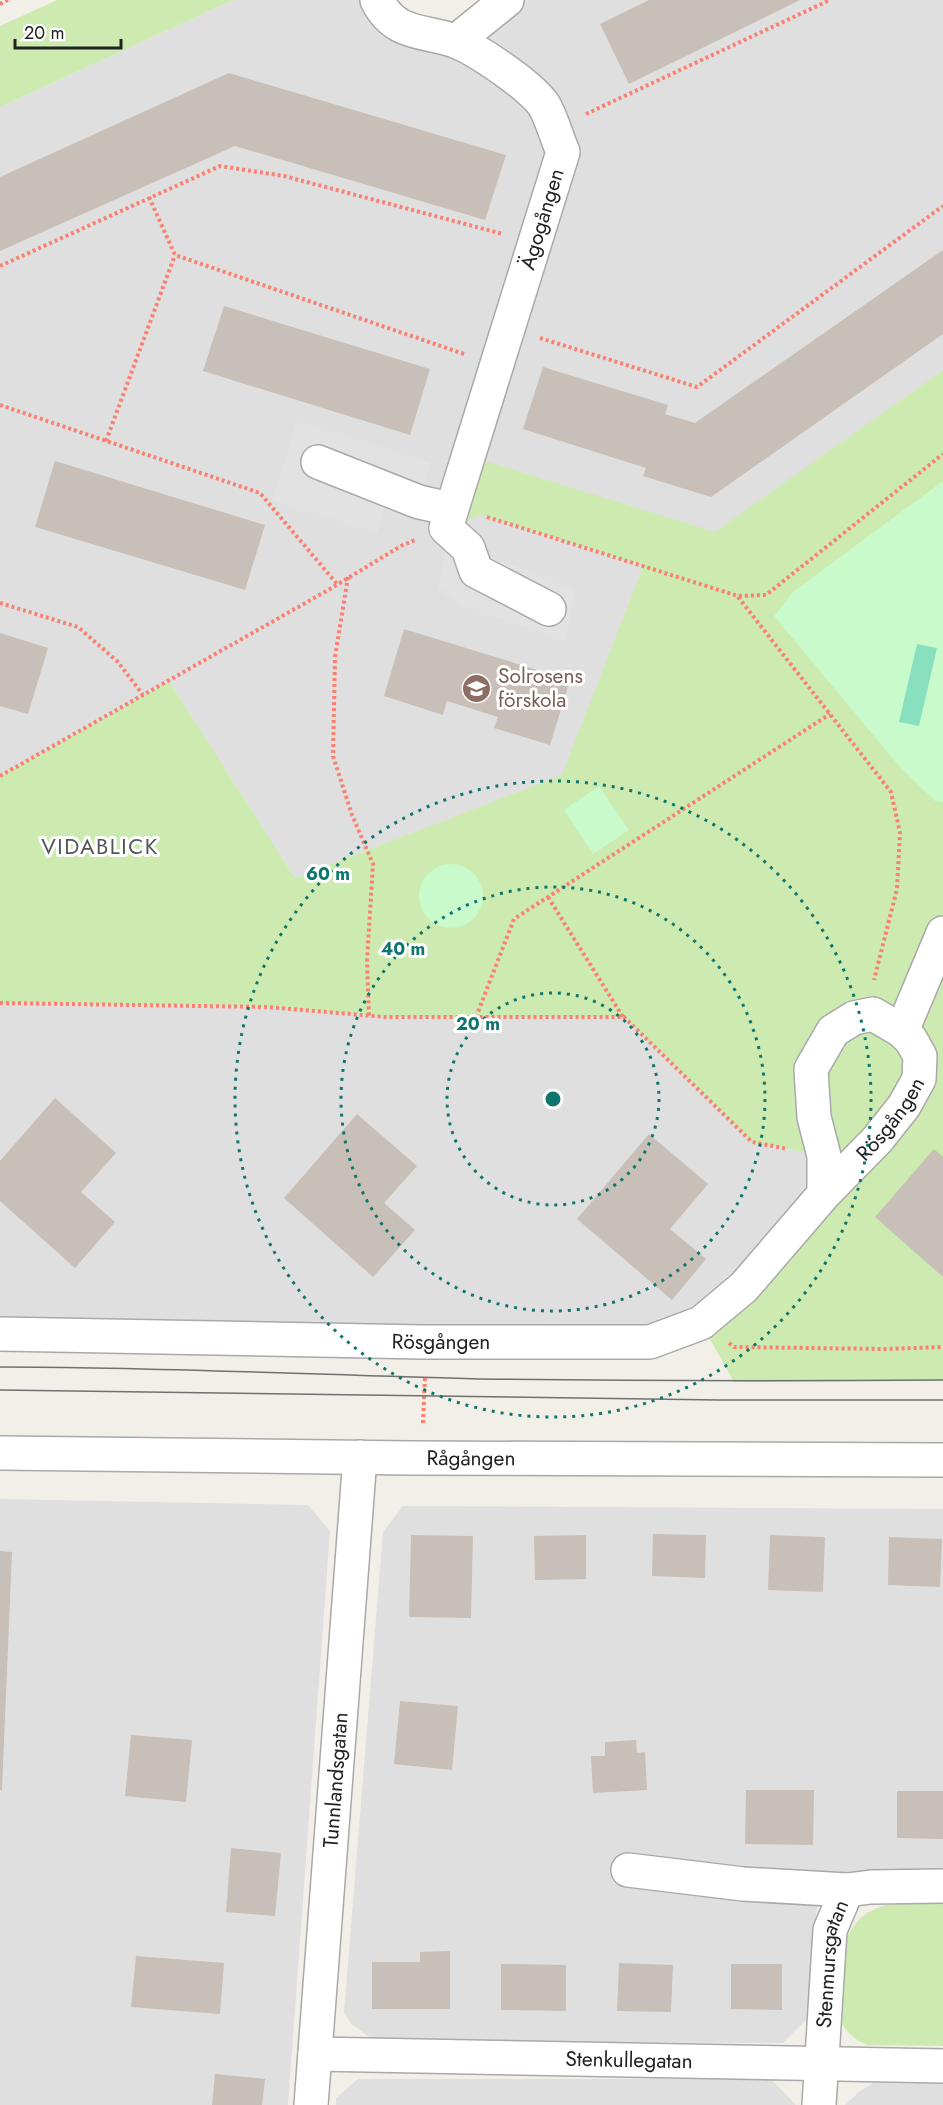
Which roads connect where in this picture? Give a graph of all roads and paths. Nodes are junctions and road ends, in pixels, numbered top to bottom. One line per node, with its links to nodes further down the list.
1 (8, 0): 5 (path)
2 (377, 0): 6 (street, Ägogången)
3 (507, 0): 6 (street)
4 (830, 0): 7 (path)
5 (0, 4)
6 (456, 41): 7 (street, Ägogången)
7 (553, 129): 10 (street, Ägogången)
8 (149, 197): 10 (path); 11 (path); 12 (path)
9 (943, 206): 13 (path)
10 (534, 243): 13 (street, Ägogången)
11 (176, 255): 14 (path); 16 (path)
12 (0, 266)
13 (508, 328): 14 (street, Ägogången)
14 (498, 366): 18 (street, Ägogången)
15 (0, 405): 16 (path)
16 (106, 441): 20 (path)
17 (318, 462): 18 (street)
18 (449, 518): 23 (street)
19 (349, 576): 30 (path)
20 (337, 584)
21 (738, 596): 25 (path)
22 (0, 603): 24 (path)
23 (549, 609)
24 (143, 695)
25 (830, 714): 26 (path); 29 (path)
26 (548, 897): 31 (path); 32 (path)
27 (943, 933): 33 (street)
28 (0, 1003): 30 (path)
29 (873, 1014): 33 (street, Rösgången); 35 (street, Rösgången)
30 (369, 1016): 31 (path)
31 (476, 1017): 32 (path)
32 (624, 1017): 35 (path)
33 (902, 1031): 34 (street, Rösgången)
34 (931, 1082): 36 (street, Rösgången)
35 (824, 1156): 36 (street, Rösgången)
36 (824, 1194): 37 (street, Rösgången)
37 (701, 1323): 39 (street, Rösgången); 40 (path)
38 (0, 1334): 39 (street, Rösgången)
39 (423, 1342): 43 (path)
40 (943, 1347)
41 (0, 1453): 42 (street, Rågången)
42 (360, 1457): 43 (street, Rågången); 48 (street, Tunnlandsgatan)
43 (410, 1458): 44 (street, Rågången)
44 (943, 1460)
45 (627, 1870): 47 (street)
46 (943, 1886): 47 (street, Stenmursgatan)
47 (846, 1890): 49 (street, Stenmursgatan)
48 (315, 2055): 49 (street, Stenkullegatan); 51 (street, Tunnlandsgatan)
49 (822, 2065): 50 (street, Stenkullegatan); 52 (street, Stenmursgatan)
50 (943, 2066)
51 (311, 2105)
52 (819, 2105)

